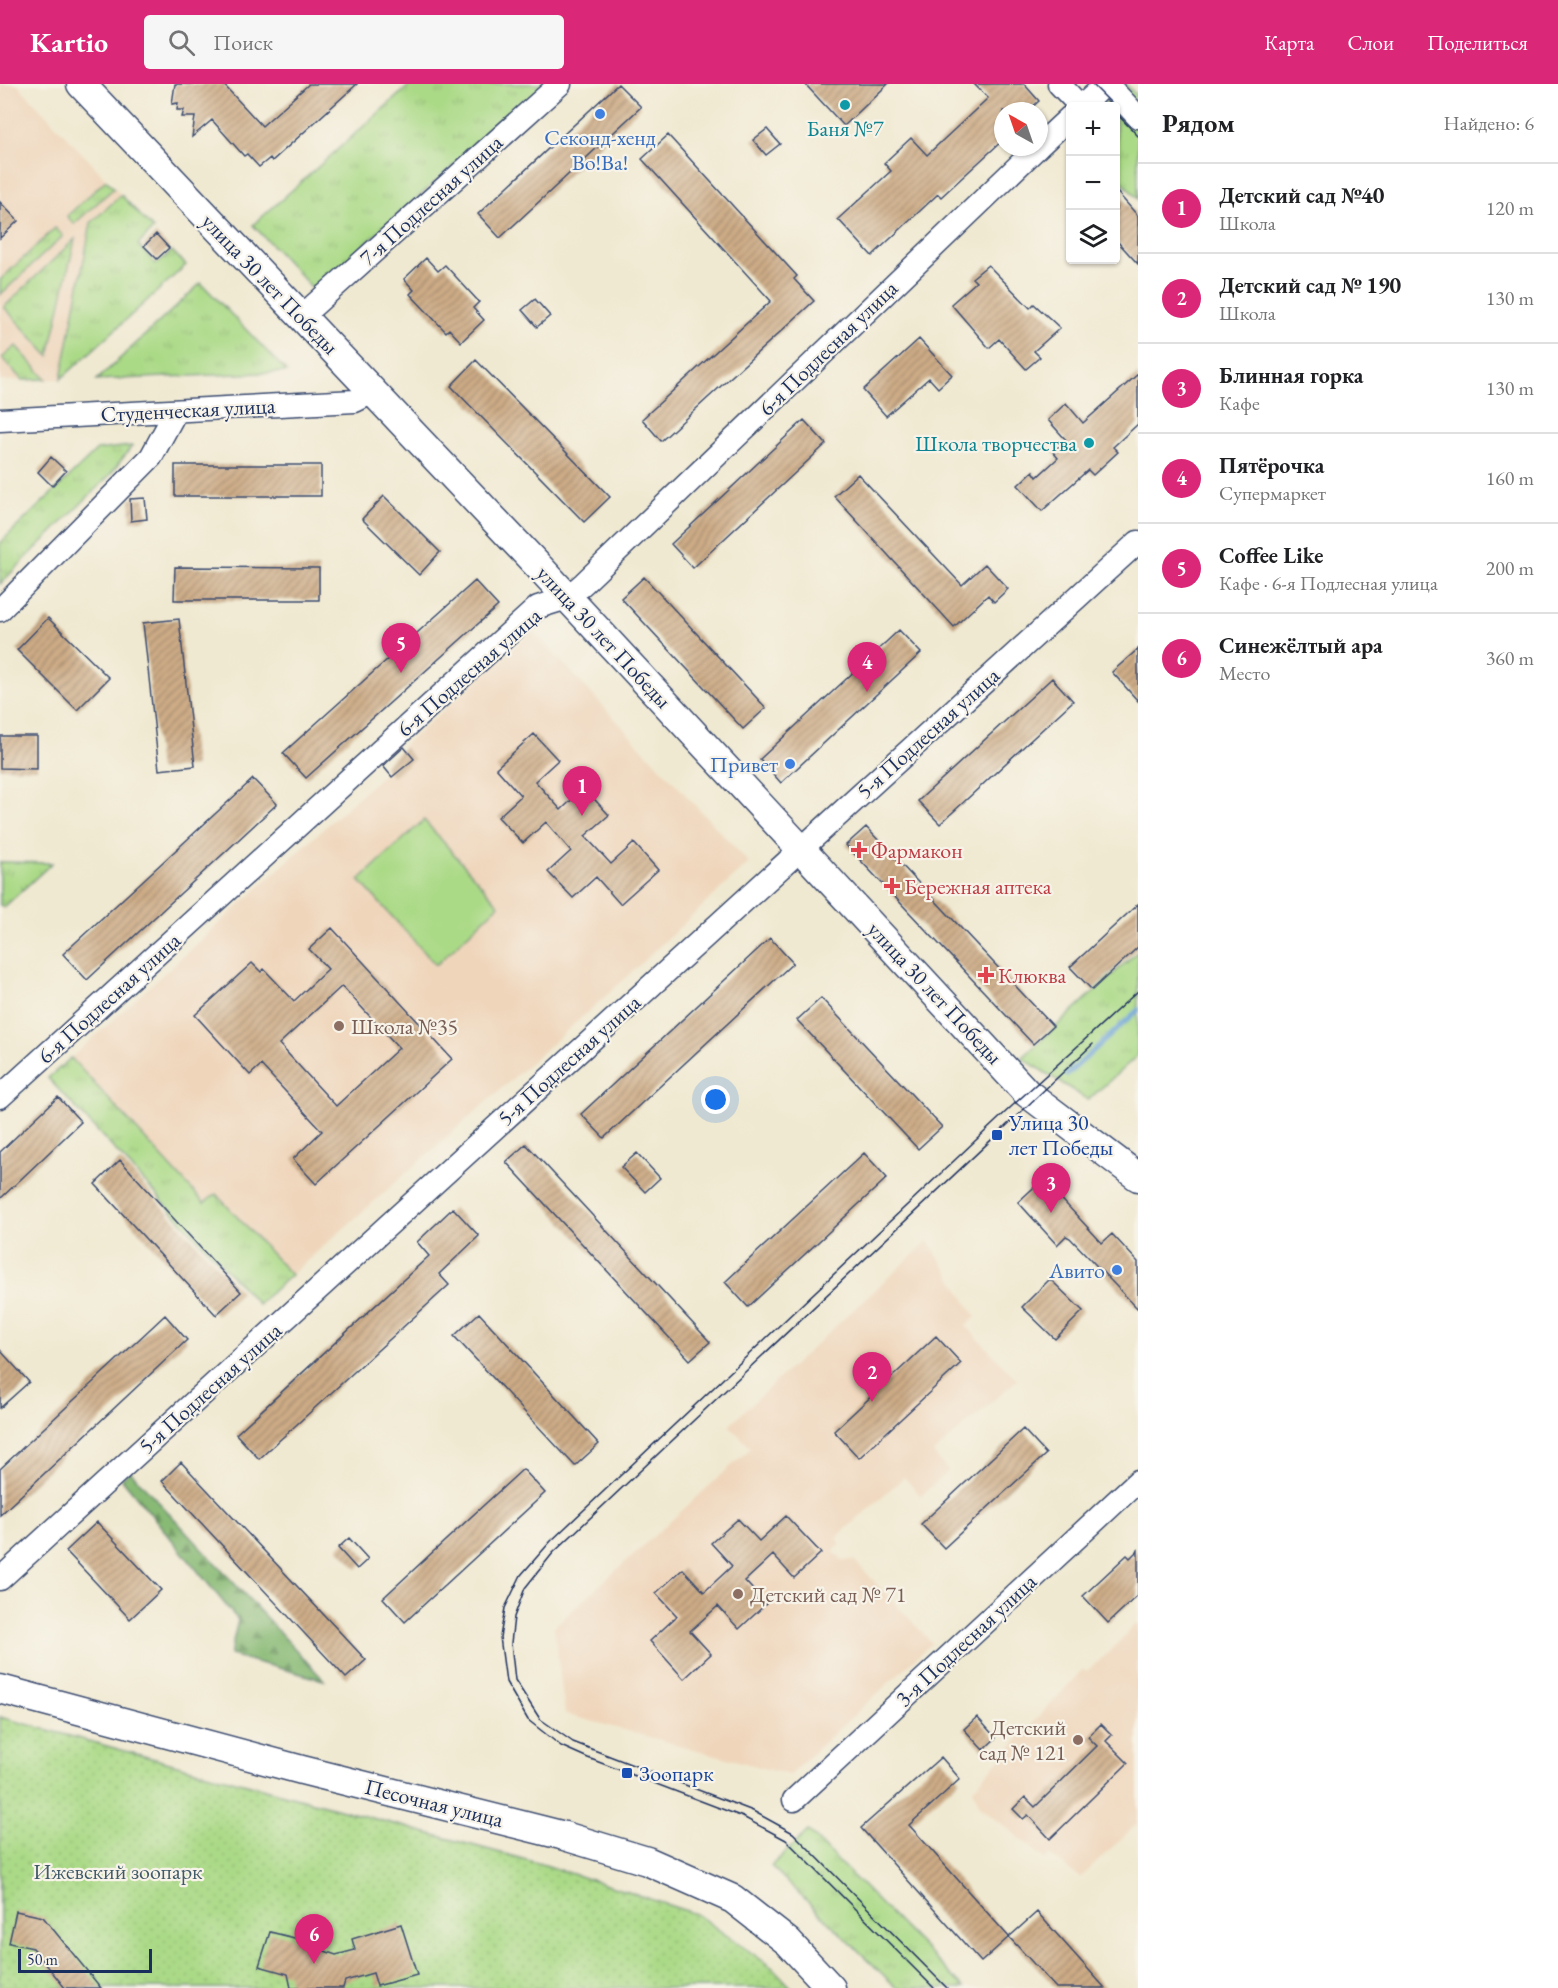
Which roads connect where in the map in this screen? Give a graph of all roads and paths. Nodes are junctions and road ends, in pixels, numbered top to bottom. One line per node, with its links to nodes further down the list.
1 (81, 84): 11 (main road, улица 30 лет Победы)
2 (560, 84): 11 (street, 7-я Подлесная улица)
3 (1059, 84): 5 (street)
4 (1106, 84): 6 (street); 7 (street)
5 (1077, 102)
6 (1086, 102)
7 (1138, 117)
8 (1066, 121): 9 (street, 6-я Подлесная улица)
9 (1048, 137)
10 (1028, 156): 16 (street, 6-я Подлесная улица)
11 (302, 317): 12 (main road, улица 30 лет Победы)
12 (373, 392): 13 (street, Студенческая улица); 16 (main road, улица 30 лет Победы)
13 (176, 411): 14 (street, Студенческая улица); 17 (street)
14 (0, 420)
15 (1138, 542): 18 (street, 5-я Подлесная улица)
16 (567, 598): 18 (main road, улица 30 лет Победы); 19 (street, 6-я Подлесная улица)
17 (0, 610)
18 (801, 849): 20 (main road, улица 30 лет Победы); 22 (street, 5-я Подлесная улица)
19 (0, 1097)
20 (1138, 1177)
21 (1138, 1481): 24 (street, 3-я Подлесная улица)
22 (0, 1579)
23 (0, 1689): 25 (main road, Песочная улица)
24 (794, 1800)
25 (831, 1988)

